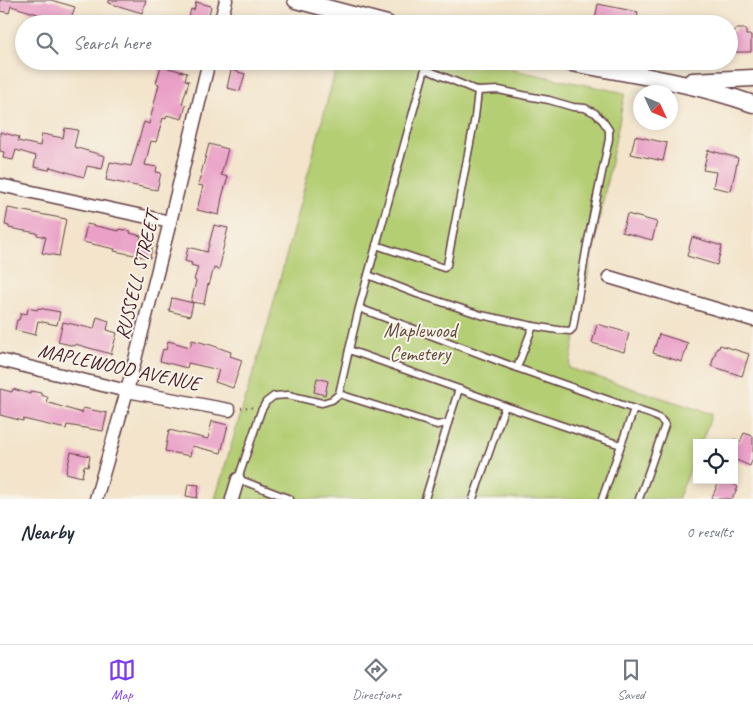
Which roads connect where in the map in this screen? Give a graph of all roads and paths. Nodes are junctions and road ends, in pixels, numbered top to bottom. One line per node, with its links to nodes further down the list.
1 (226, 0): 3 (street)
2 (296, 0): 4 (street)
3 (222, 15)
4 (353, 15)
5 (207, 70): 14 (street, RUSSELL STREET)
6 (424, 70): 15 (lane)
7 (426, 70): 11 (lane)
8 (609, 70): 10 (street)
9 (753, 78): 10 (street)
10 (662, 80): 12 (street)
11 (478, 91): 15 (lane); 20 (lane)
12 (753, 104)
13 (0, 185): 14 (street)
14 (170, 222): 25 (street, RUSSELL STREET)
15 (376, 245): 16 (lane)
16 (368, 275): 18 (lane); 20 (lane)
17 (609, 277): 19 (street)
18 (359, 308): 21 (lane); 23 (lane)
19 (753, 320)
20 (534, 326): 23 (lane)
21 (349, 350): 24 (lane); 26 (lane)
22 (0, 360): 25 (street, MAPLEWOOD AVENUE)
23 (517, 368): 28 (lane)
24 (459, 389): 27 (lane); 31 (lane)
25 (127, 391): 29 (street, MAPLEWOOD AVENUE); 34 (street, RUSSELL STREET)
26 (340, 394): 30 (lane); 31 (lane)
27 (505, 406): 32 (lane); 38 (lane)
28 (634, 409): 32 (lane); 40 (lane)
29 (229, 410): 30 (path)
30 (261, 411): 33 (lane)
31 (448, 423): 37 (lane)
32 (621, 445): 39 (lane)
33 (238, 479): 35 (street); 36 (lane)
34 (96, 499)
35 (232, 499)
36 (290, 499)
37 (425, 499)
38 (473, 499)
39 (602, 499)
40 (639, 499)

